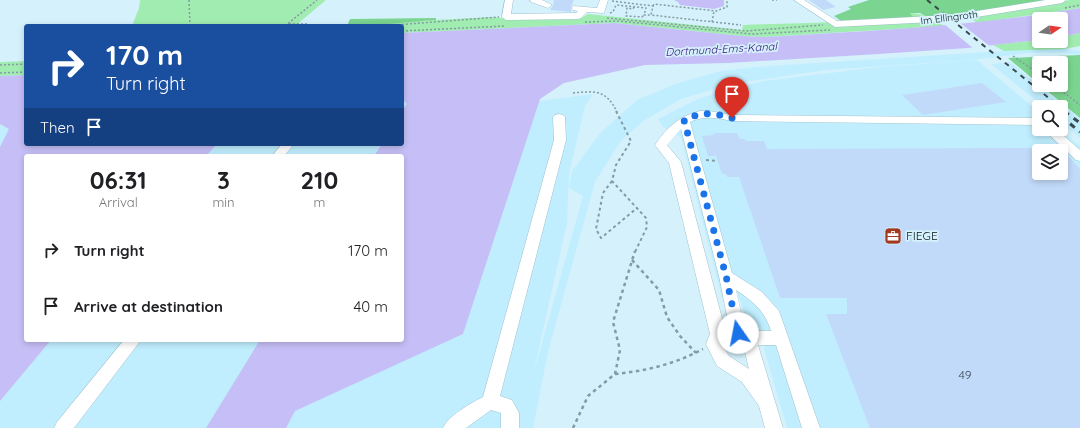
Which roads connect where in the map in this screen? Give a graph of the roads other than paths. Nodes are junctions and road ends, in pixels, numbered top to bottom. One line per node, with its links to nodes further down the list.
1 (509, 0): 8 (street)
2 (534, 0): 6 (street)
3 (604, 0): 8 (street)
4 (798, 0): 5 (street, Im Ellingroth)
5 (1062, 0)
6 (548, 5)
7 (566, 7): 8 (street)
8 (584, 10)
9 (559, 117): 21 (street)
10 (684, 120): 11 (street); 16 (street); 17 (street)
11 (1032, 121)
12 (1057, 136): 15 (street)
13 (286, 146): 14 (street)
14 (280, 154)
15 (1080, 157)
16 (726, 276): 18 (street); 19 (street)
17 (718, 334): 18 (street); 22 (street)
18 (742, 335): 19 (street); 22 (street)
19 (782, 338): 27 (street)
20 (131, 342): 24 (street)
21 (490, 402): 23 (street); 25 (street)
22 (767, 403): 26 (street)
23 (456, 427)
24 (63, 428)
25 (510, 428)
26 (774, 428)
27 (811, 428)

